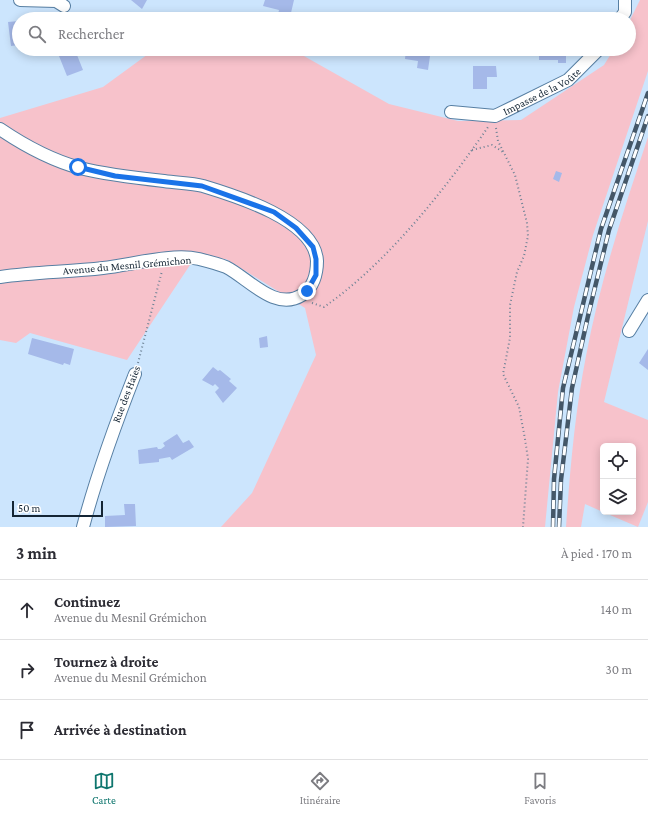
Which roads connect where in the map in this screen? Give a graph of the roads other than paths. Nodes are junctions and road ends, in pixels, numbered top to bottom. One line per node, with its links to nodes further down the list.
1 (20, 0): 3 (street)
2 (631, 0): 4 (street)
3 (64, 6)
4 (623, 10)
5 (592, 56): 6 (street, Impasse de la Voûte)
6 (451, 112)
7 (0, 129): 8 (street, Avenue du Mesnil Grémichon)
8 (0, 277)
9 (648, 300): 10 (street)
10 (629, 331)
11 (136, 374): 12 (street, Rue des Haies)
12 (83, 527)

